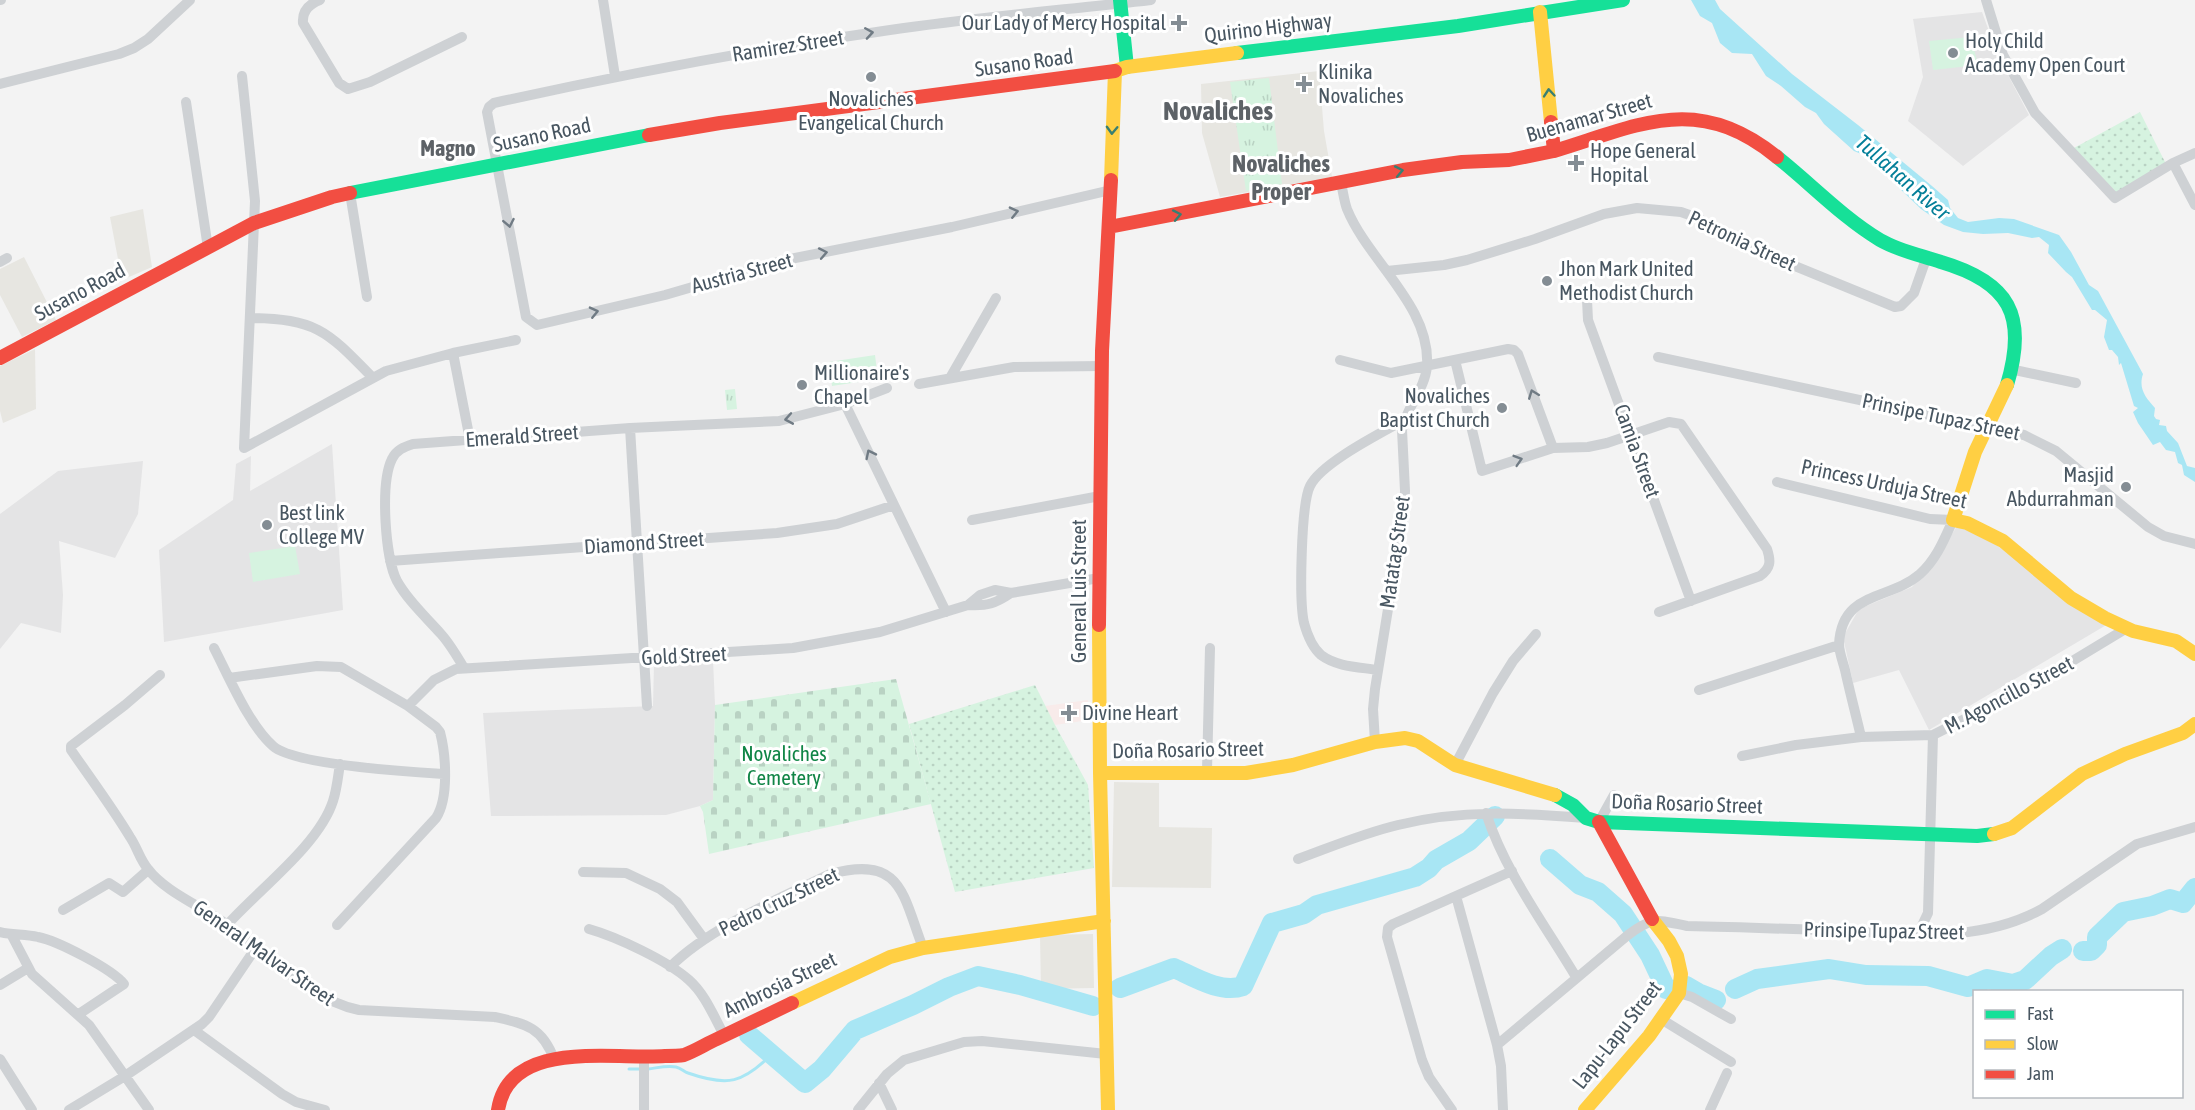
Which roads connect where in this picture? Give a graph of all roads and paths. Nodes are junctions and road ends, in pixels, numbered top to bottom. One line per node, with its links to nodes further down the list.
1 (190, 0): 13 (street)
2 (321, 0): 9 (street)
3 (603, 0): 12 (street)
4 (1151, 0): 7 (street, Ramirez Street)
5 (1623, 0): 8 (main road, Quirino Highway)
6 (1986, 0): 17 (street)
7 (1120, 2): 10 (main road); 12 (street, Ramirez Street, one-way to 7)
8 (1538, 6): 10 (main road, Quirino Highway); 15 (main road, one-way to 8)
9 (462, 37)
10 (1121, 69): 18 (main road, Susano Road); 20 (main road, General Luis Street, one-way to 20)
11 (242, 76): 23 (street)
12 (615, 76): 18 (street, Ramirez Street)
13 (0, 84)
14 (186, 102): 25 (street)
15 (1554, 151): 19 (main road, Buenamar Street, one-way to 15); 26 (main road, Buenamar Street)
16 (2195, 153): 17 (street)
17 (2173, 163): 22 (street)
18 (497, 166): 20 (street, Austria Street, one-way to 20); 21 (main road, Susano Road)
19 (1341, 183): 24 (main road, Buenamar Street, one-way to 19); 27 (street)
20 (1111, 190): 24 (main road, General Luis Street)
21 (350, 193): 23 (main road, Susano Road); 28 (street)
22 (2195, 205)
23 (254, 223): 25 (main road, Susano Road); 31 (street)
24 (1109, 227): 38 (main road, General Luis Street)
25 (208, 248): 35 (main road, Susano Road)
26 (1926, 259): 27 (street, Petronia Street); 40 (main road, Buenamar Street)
27 (1386, 271): 39 (street)
28 (367, 297)
29 (996, 298): 42 (street)
30 (1587, 300): 50 (street, Camia Street)
31 (250, 318): 41 (street); 41 (street)
32 (516, 340): 33 (street)
33 (453, 353): 41 (street); 51 (street)
34 (1658, 357): 48 (street, Prinsipe Tupaz Street)
35 (0, 358)
36 (1340, 360): 39 (street)
37 (1455, 360): 39 (street); 52 (street, one-way to 37); 52 (street, one-way to 52)
38 (1102, 366): 42 (street); 54 (main road, General Luis Street)
39 (1427, 366): 47 (street, Matatag Street)
40 (2010, 369): 43 (street); 48 (main road, Buenamar Street)
41 (372, 377)
42 (950, 378): 44 (street)
43 (2076, 383)
44 (919, 384)
45 (887, 388): 46 (street, Emerald Street)
46 (845, 404): 49 (street, Emerald Street, one-way to 49); 55 (street, one-way to 46)
47 (1404, 420): 73 (street, Matatag Street); 73 (street)
48 (1988, 426): 57 (main road, Buenamar Street); 59 (street, Prinsipe Tupaz Street)
49 (630, 429): 51 (street, Emerald Street); 58 (street)
50 (1632, 436): 52 (street); 62 (street, Camia Street); 62 (street)
51 (470, 440): 60 (street, Emerald Street)
52 (1553, 448)
53 (1777, 482): 57 (street, Princess Urduja Street)
54 (1100, 496): 56 (street); 61 (main road, General Luis Street)
55 (894, 505): 58 (street, Diamond Street); 63 (street)
56 (972, 520)
57 (1953, 520): 65 (main road, Princess Urduja Street); 67 (street)
58 (637, 543): 60 (street, Diamond Street); 71 (street)
59 (2195, 544)
60 (390, 561): 72 (street, Emerald Street)
61 (1099, 578): 63 (street, Gold Street); 87 (main road, General Luis Street)
62 (1691, 601): 64 (street)
63 (946, 612): 71 (street, Gold Street)
64 (1659, 612)
65 (2127, 628): 70 (main road, Princess Urduja Street); 80 (street, M. Agoncillo Street)
66 (1536, 634): 85 (street)
67 (1839, 645): 76 (street); 81 (street)
68 (214, 648): 75 (street)
69 (1210, 648): 86 (street)
70 (2195, 654)
71 (644, 658): 72 (street, Gold Street); 78 (street)
72 (464, 668): 77 (street, Gold Street)
73 (1378, 670): 82 (street, Matatag Street)
74 (160, 675): 95 (street, General Malvar Street)
75 (229, 678): 77 (street); 84 (street)
76 (1699, 690)
77 (408, 706): 88 (street)
78 (647, 706)
79 (2195, 724): 93 (main road, Doña Rosario Street)
80 (1933, 735): 81 (street, M. Agoncillo Street); 93 (street)
81 (1861, 737): 83 (street, M. Agoncillo Street)
82 (1375, 742): 85 (main road, Doña Rosario Street); 86 (main road, Doña Rosario Street)
83 (1742, 756)
84 (340, 764): 88 (street); 102 (street)
85 (1455, 765): 91 (main road, Doña Rosario Street)
86 (1207, 771): 87 (main road, Doña Rosario Street)
87 (1100, 772): 101 (main road, General Luis Street)
88 (444, 774): 103 (street)
89 (1614, 795): 91 (street)
90 (1486, 813): 91 (street); 94 (street); 97 (street)
91 (1592, 820): 93 (main road, Doña Rosario Street); 100 (main road, Lapu-Lapu Street)
92 (2195, 826): 106 (street, Prinsipe Tupaz Street)
93 (1930, 835): 106 (street)
94 (1298, 859)
95 (148, 870): 99 (street); 102 (street, General Malvar Street)
96 (583, 872): 107 (street)
97 (1512, 872): 98 (street); 112 (street)
98 (1456, 896): 120 (street); 138 (street)
99 (63, 910)
100 (1653, 920): 106 (street, Prinsipe Tupaz Street); 112 (street); 114 (main road, Lapu-Lapu Street)
101 (1104, 921): 108 (main road, Ambrosia Street); 121 (main road, General Luis Street)
102 (227, 925): 109 (street, General Malvar Street)
103 (337, 925)
104 (589, 929): 110 (street)
105 (5, 933): 111 (street); 115 (street)
106 (1918, 934)
107 (704, 939): 108 (street, Pedro Cruz Street); 110 (street, Pedro Cruz Street)
108 (923, 948): 119 (main road, Ambrosia Street)
109 (255, 949): 118 (street); 123 (street, General Malvar Street)
110 (670, 967): 119 (street)
111 (28, 968): 113 (street); 115 (street)
112 (1576, 977): 120 (street)
113 (0, 985)
114 (1679, 993): 116 (main road, Lapu-Lapu Street); 117 (street)
115 (79, 1014): 127 (street)
116 (1661, 1019): 125 (street); 140 (main road, Lapu-Lapu Street)
117 (1731, 1019)
118 (194, 1030): 127 (street); 132 (street)
119 (724, 1035): 124 (main road, Ambrosia Street)
120 (1497, 1045): 139 (street)
121 (1106, 1054): 128 (street); 137 (main road, General Luis Street)
122 (0, 1059): 129 (street)
123 (554, 1059): 124 (main road, Ambrosia Street); 133 (main road, Ambrosia Street)
124 (644, 1061): 134 (street)
125 (1731, 1062)
126 (1727, 1073): 141 (street)
127 (125, 1076): 130 (street); 131 (street)
128 (879, 1083): 135 (street); 136 (street)
129 (32, 1110)
130 (69, 1110)
131 (149, 1110)
132 (325, 1110)
133 (498, 1110)
134 (644, 1110)
135 (858, 1110)
136 (892, 1110)
137 (1108, 1110)
138 (1452, 1110)
139 (1503, 1110)
140 (1585, 1110)
141 (1710, 1110)

